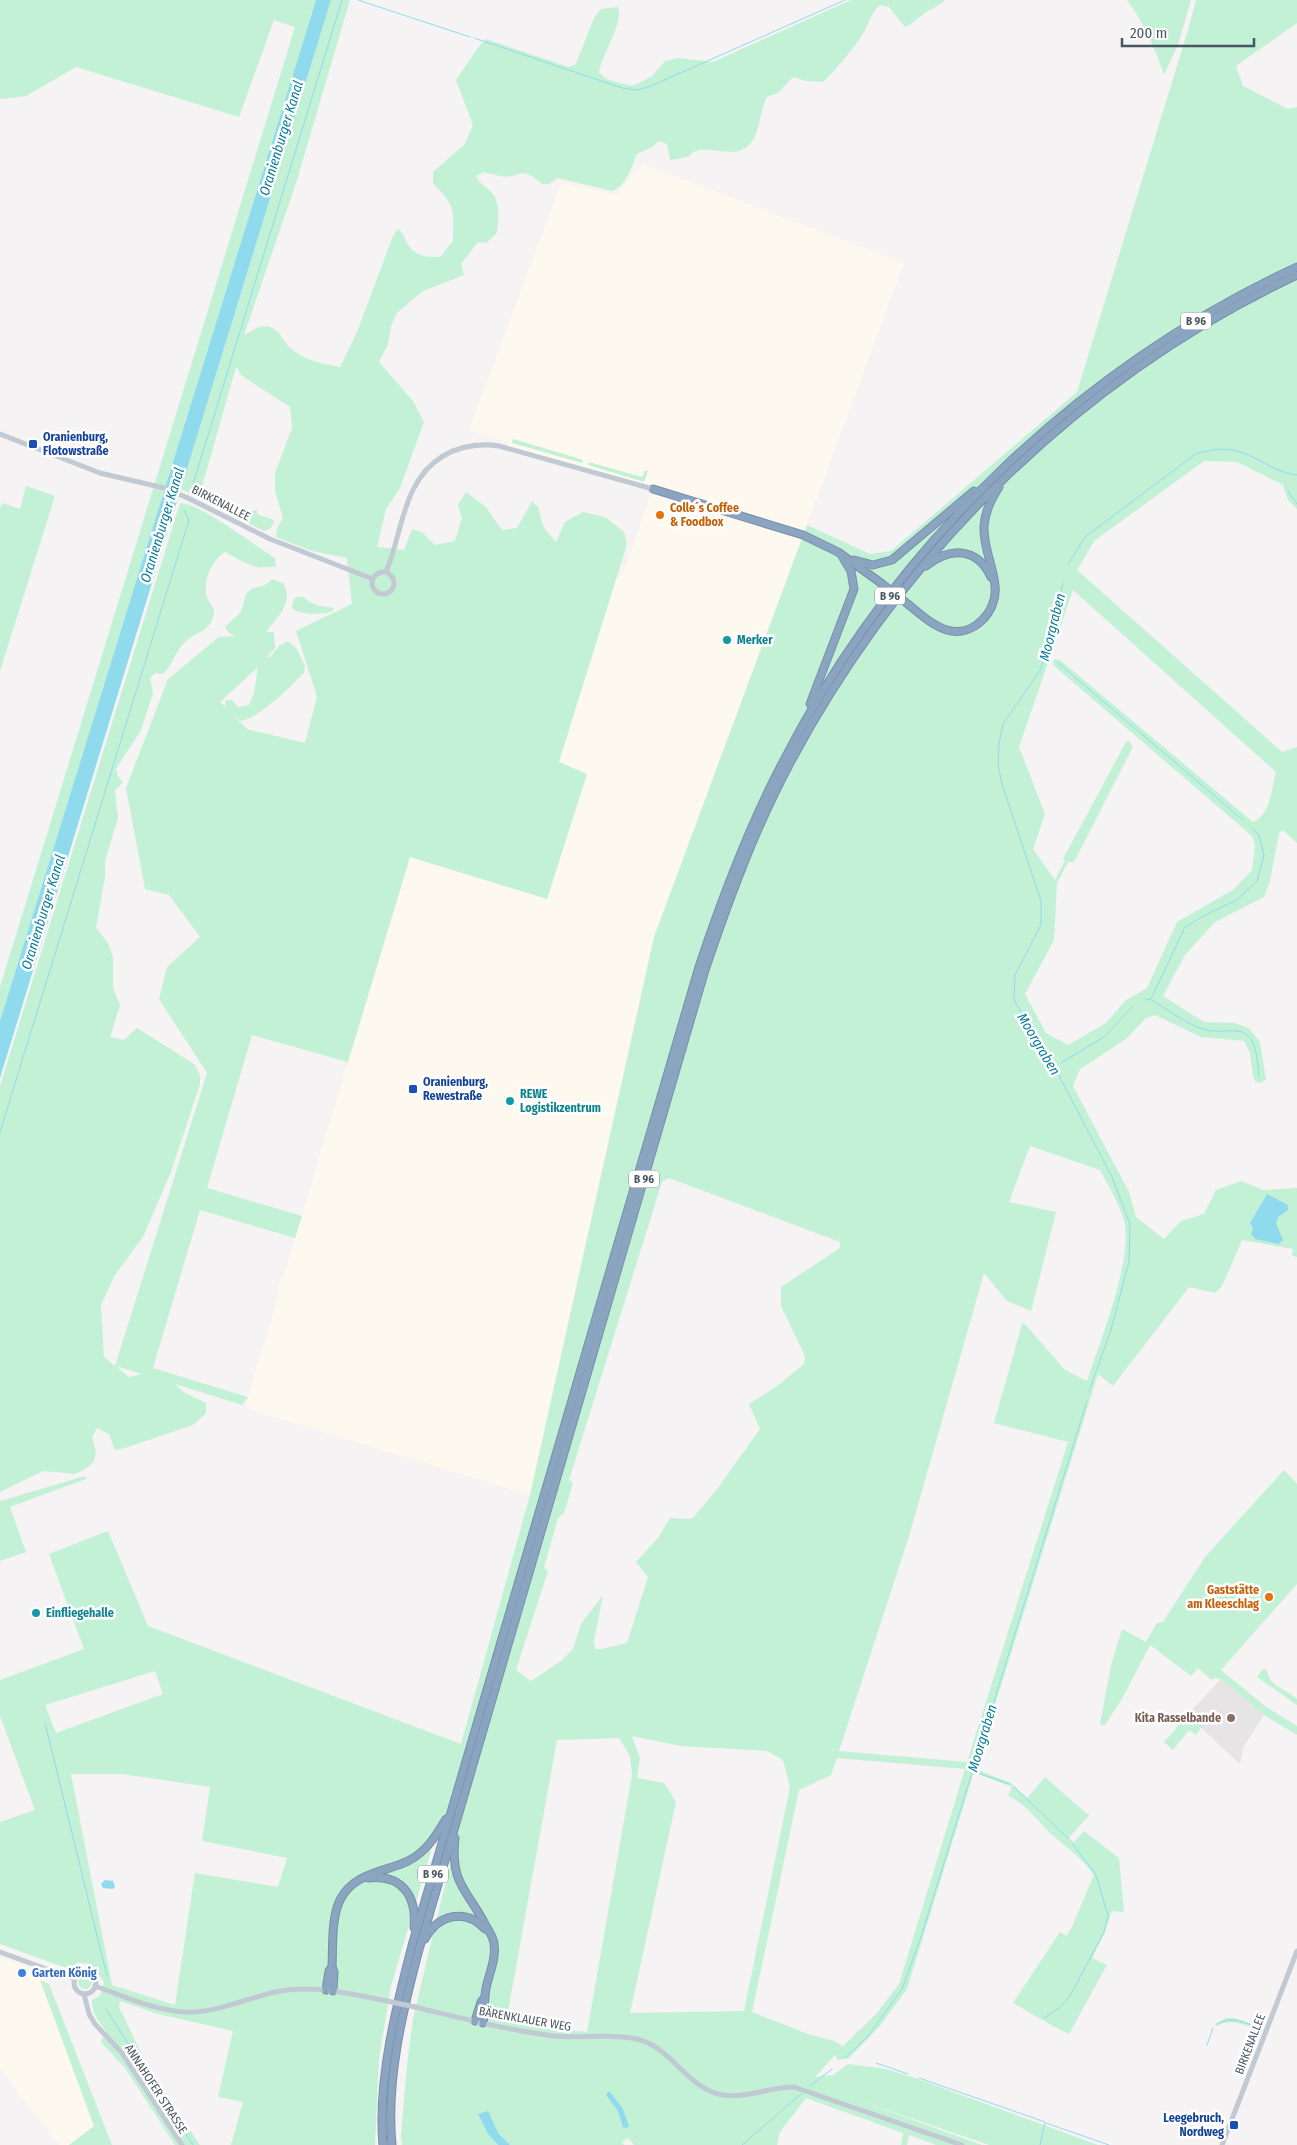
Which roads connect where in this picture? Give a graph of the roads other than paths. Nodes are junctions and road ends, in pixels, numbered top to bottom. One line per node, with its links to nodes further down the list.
1 (1297, 267): 5 (highway, B 96)
2 (1297, 275): 4 (highway, B 96)
3 (0, 434): 10 (street, BIRKENALLEE)
4 (1004, 478): 9 (highway, B 96); 11 (highway)
5 (992, 480): 7 (highway); 12 (highway, B 96)
6 (653, 490): 7 (highway); 8 (street, BIRKENALLEE)
7 (838, 552): 11 (highway, bridge); 12 (highway)
8 (386, 572): 10 (street); 10 (street, BIRKENALLEE)
9 (914, 575): 11 (highway); 14 (highway, B 96)
10 (373, 578)
11 (995, 586)
12 (803, 723): 13 (highway, B 96)
13 (453, 1806): 15 (highway); 17 (highway, B 96)
14 (457, 1818): 16 (highway); 20 (highway, B 96)
15 (363, 1878): 17 (highway); 23 (highway)
16 (490, 1935): 20 (highway); 25 (highway)
17 (413, 1942): 29 (highway, B 96)
18 (1297, 1951): 32 (street, BIRKENALLEE)
19 (0, 1952): 21 (street)
20 (418, 1952): 30 (highway, B 96)
21 (74, 1979): 22 (street); 24 (street)
22 (95, 1986): 23 (street, BÄRENKLAUER WEG); 24 (street)
23 (329, 1990): 26 (street, BÄRENKLAUER WEG, bridge)
24 (84, 1994): 28 (street, ANNAHOFER STRASSE)
25 (485, 1997): 26 (highway); 27 (highway)
26 (474, 2021): 27 (street, BÄRENKLAUER WEG)
27 (483, 2023): 31 (street, BÄRENKLAUER WEG)
28 (182, 2145)
29 (383, 2145)
30 (392, 2145)
31 (962, 2145)
32 (1222, 2145)

